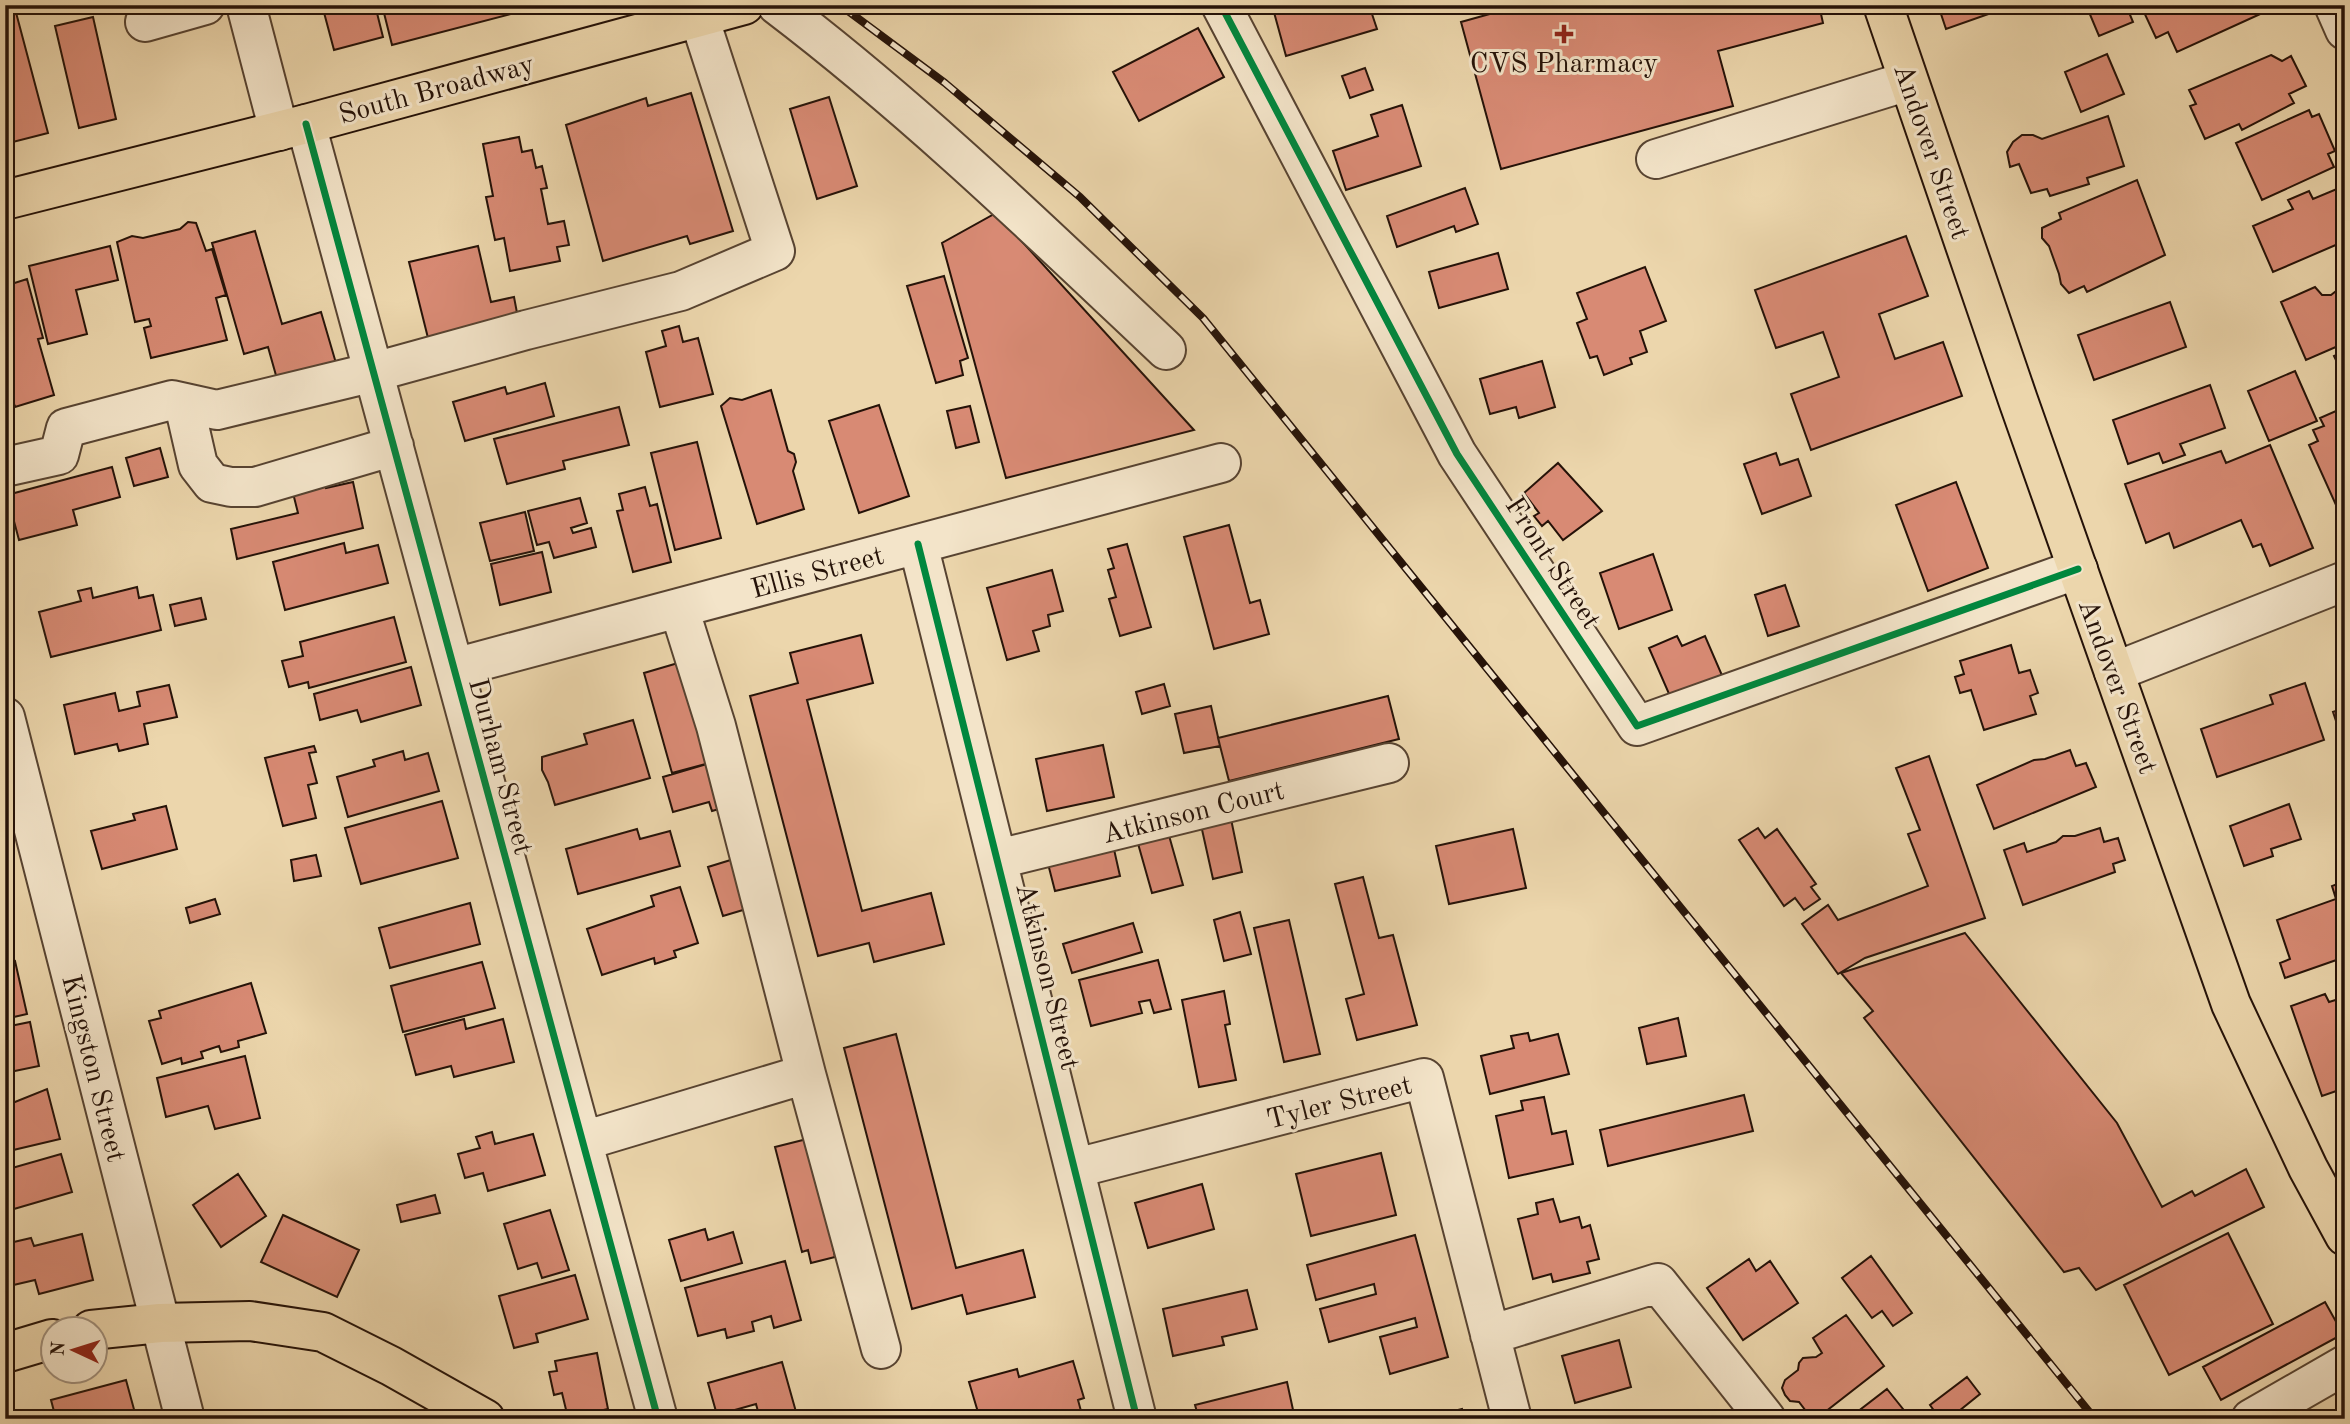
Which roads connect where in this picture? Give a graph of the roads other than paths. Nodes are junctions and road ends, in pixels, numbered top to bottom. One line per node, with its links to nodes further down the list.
1 (205, 5): 9 (street)
2 (246, 5): 12 (street, Durham Street)
3 (744, 5): 8 (main road, South Broadway)
4 (777, 5): 15 (street)
5 (1222, 5): 22 (street, Front Street)
6 (1883, 5): 11 (main road, Andover Street)
7 (2334, 5): 10 (street)
8 (695, 11): 12 (main road, South Broadway); 16 (street)
9 (145, 22)
10 (2345, 30)
11 (1909, 81): 13 (street); 22 (main road, Andover Street)
12 (292, 127): 14 (main road, South Broadway); 16 (street, Durham Street)
13 (1656, 159)
14 (5, 200)
15 (1166, 350)
16 (374, 372): 17 (street); 18 (street, Durham Street)
17 (184, 404): 18 (street); 20 (street)
18 (394, 446): 25 (street, Durham Street)
19 (1222, 463): 21 (street, Ellis Street)
20 (5, 467)
21 (918, 544): 24 (street, Ellis Street); 29 (street, Atkinson Street)
22 (2077, 569): 26 (main road, Andover Street)
23 (2345, 581): 26 (street)
24 (679, 608): 25 (street, Ellis Street); 30 (street)
25 (453, 668): 31 (street, Durham Street)
26 (2114, 672): 33 (main road, Andover Street)
27 (5, 717): 34 (street, Kingston Street)
28 (1389, 763): 29 (street, Atkinson Court)
29 (998, 859): 32 (street, Atkinson Street)
30 (806, 1074): 31 (street); 38 (street)
31 (583, 1141): 43 (street, Durham Street)
32 (1076, 1168): 36 (street, Tyler Street); 44 (street, Atkinson Street)
33 (2345, 1236)
34 (160, 1323): 35 (main road); 41 (street, Kingston Street); 42 (main road)
35 (108, 1328)
36 (1490, 1335): 45 (street, Tyler Street); 46 (street)
37 (38, 1343): 39 (main road)
38 (880, 1349)
39 (5, 1353)
40 (2345, 1365): 47 (street)
41 (185, 1419)
42 (485, 1419)
43 (658, 1419)
44 (1137, 1419)
45 (1512, 1419)
46 (1766, 1419)
47 (2251, 1419)

